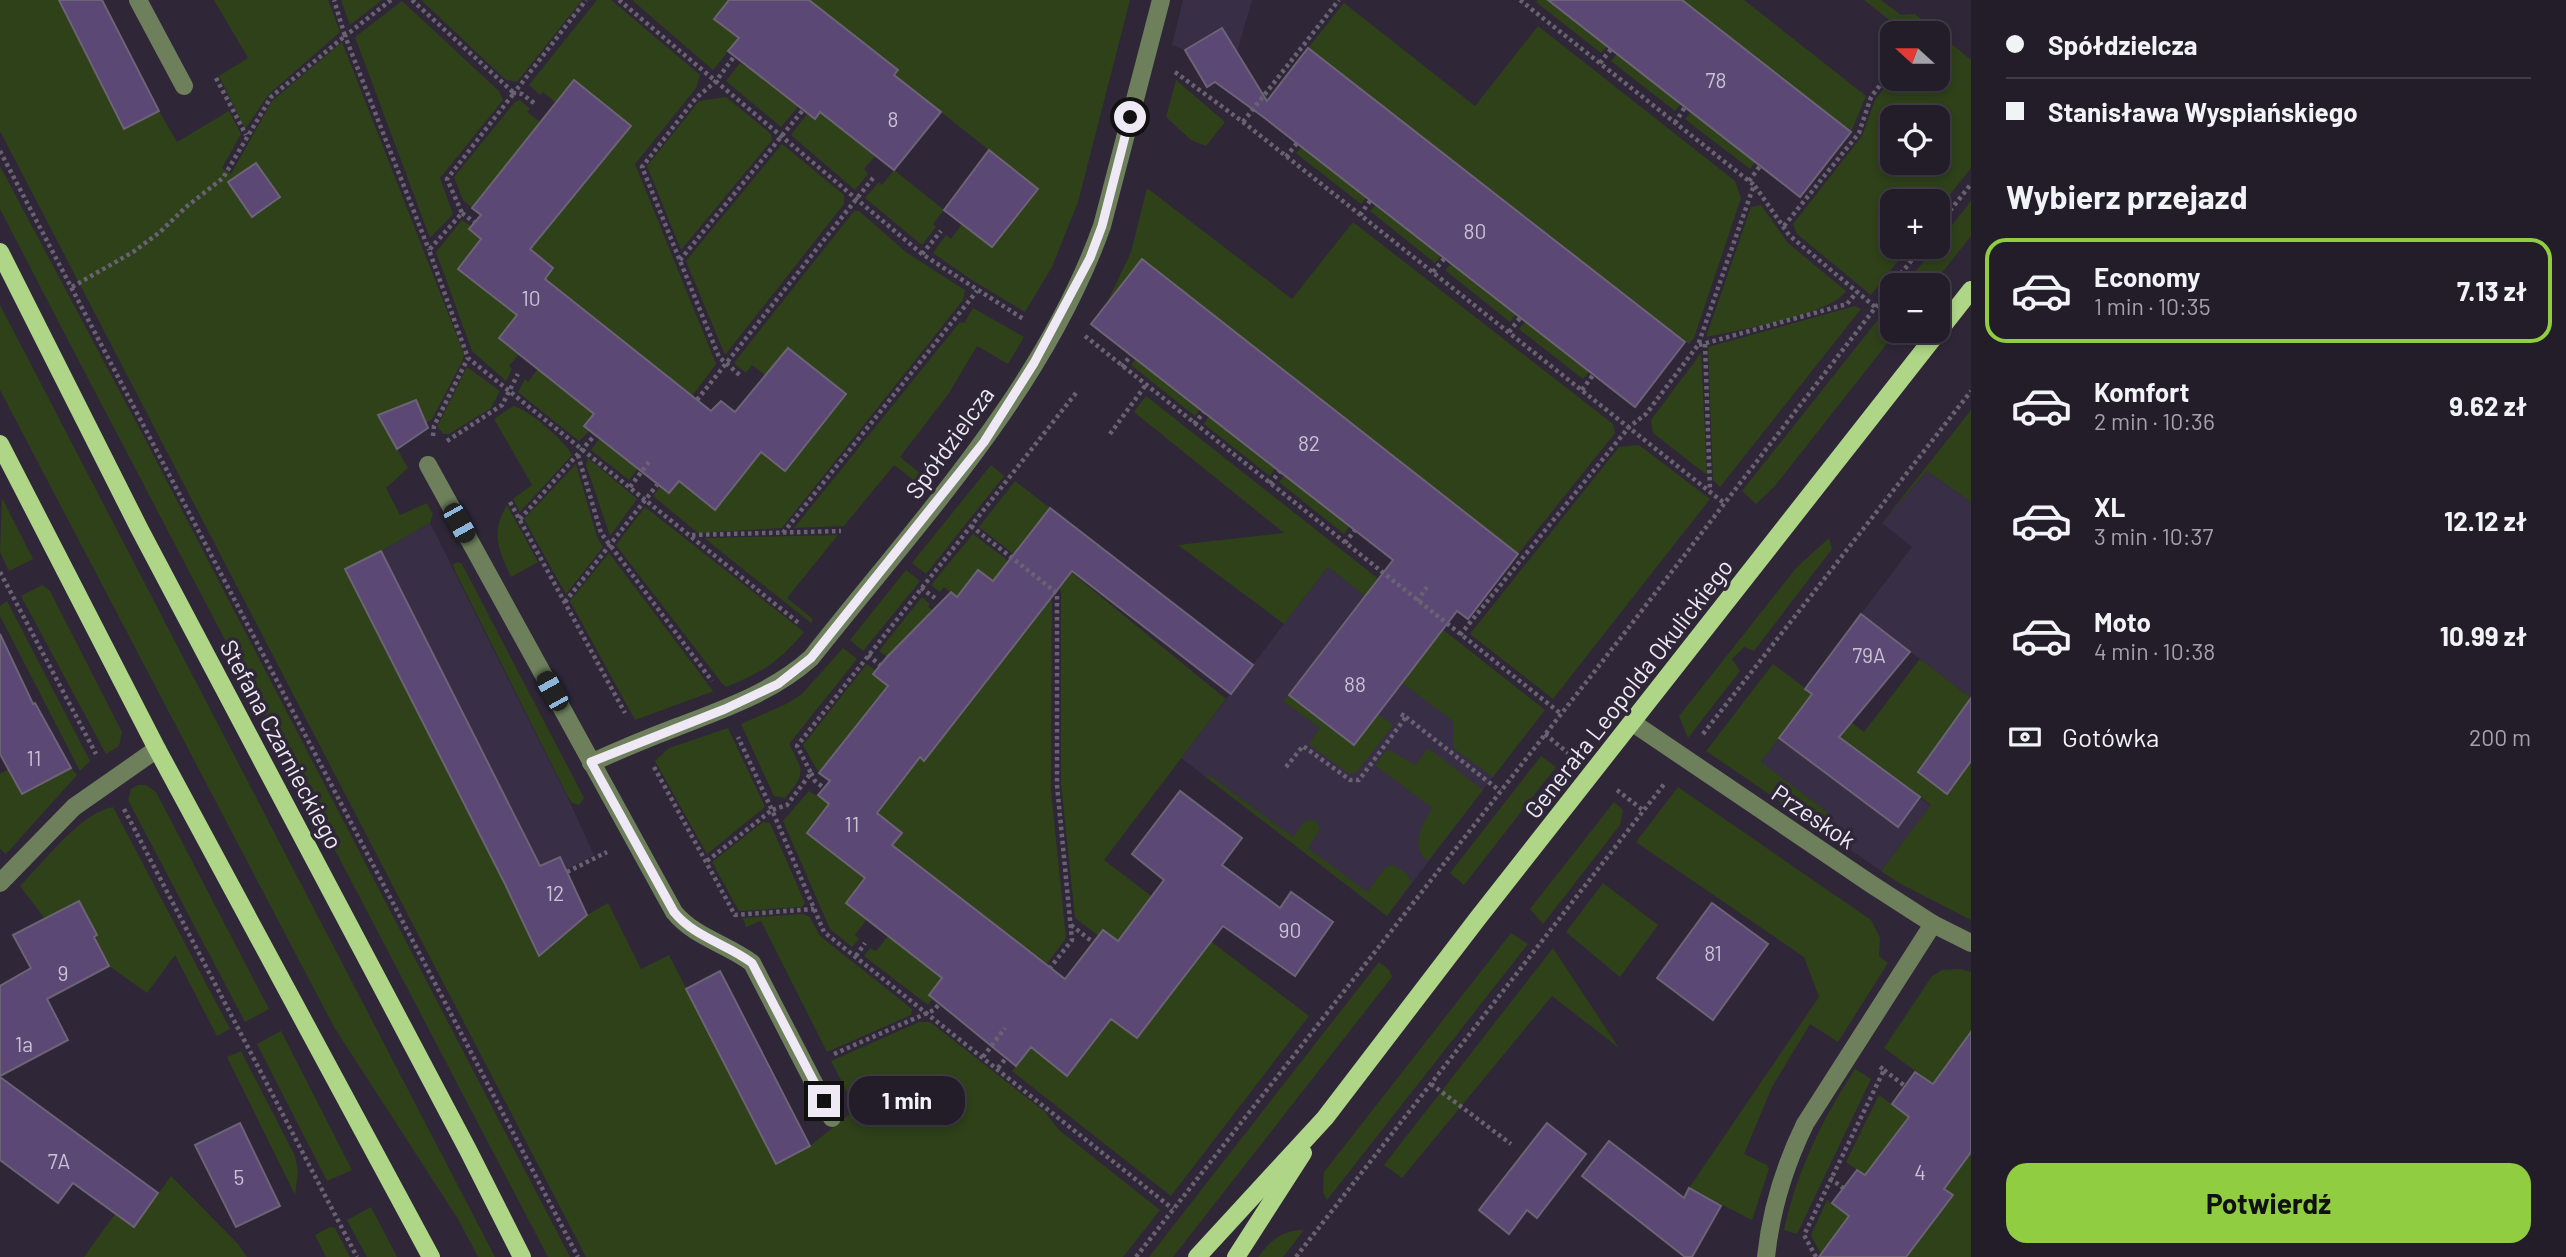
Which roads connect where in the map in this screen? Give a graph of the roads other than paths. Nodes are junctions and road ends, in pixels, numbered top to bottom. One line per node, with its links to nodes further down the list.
1 (138, 0): 3 (street)
2 (1161, 0): 10 (street, Spółdzielcza)
3 (184, 86)
4 (0, 253): 17 (main road, Stefana Czarnieckiego)
5 (1971, 290): 8 (main road, Generała Leopolda Okulickiego)
6 (0, 444): 9 (main road)
7 (428, 466): 10 (street)
8 (1633, 723): 12 (street, Przeskok); 15 (main road, Generała Leopolda Okulickiego)
9 (157, 749): 11 (street); 16 (main road)
10 (591, 762): 14 (street)
11 (0, 883)
12 (1933, 924): 13 (street, Przeskok); 20 (street)
13 (1971, 943)
14 (832, 1118)
15 (1325, 1118): 18 (main road, Generała Leopolda Okulickiego); 19 (main road, Generała Leopolda Okulickiego)
16 (431, 1257)
17 (522, 1257)
18 (1197, 1257)
19 (1236, 1257)
20 (1766, 1257)

